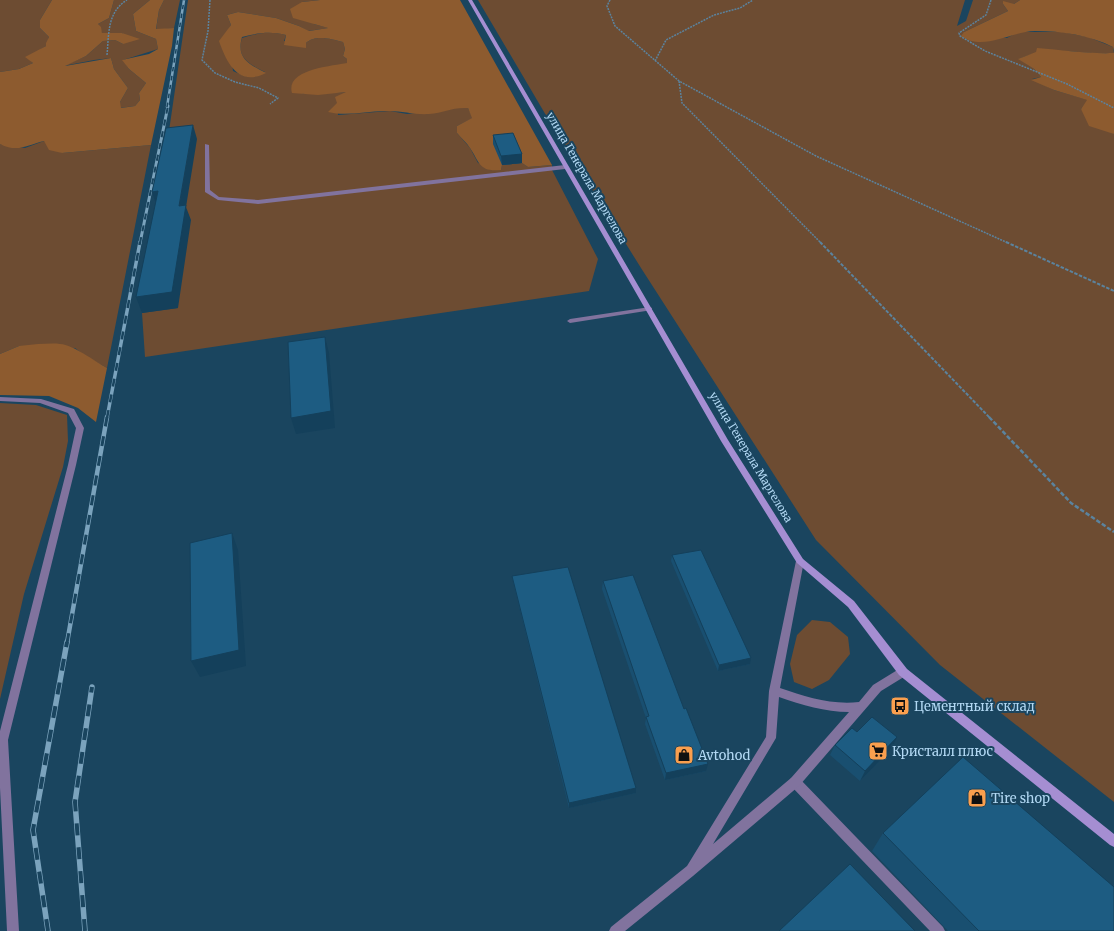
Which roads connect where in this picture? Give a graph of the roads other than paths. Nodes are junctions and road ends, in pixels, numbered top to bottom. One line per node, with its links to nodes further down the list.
1 (470, 0): 3 (main road, улица Генерала Маргелова)
2 (207, 145): 3 (street)
3 (565, 166): 4 (main road, улица Генерала Маргелова)
4 (650, 310): 5 (street); 7 (main road, улица Генерала Маргелова)
5 (570, 321)
6 (0, 399): 14 (street)
7 (800, 561): 8 (main road, улица Генерала Маргелова); 9 (street)
8 (903, 672): 10 (street); 12 (main road, улица Генерала Маргелова)
9 (774, 691): 10 (street); 13 (street)
10 (861, 706): 11 (street)
11 (795, 782): 13 (street); 16 (street)
12 (1114, 842)
13 (689, 872): 15 (street)
14 (13, 931)
15 (615, 931)
16 (939, 931)

